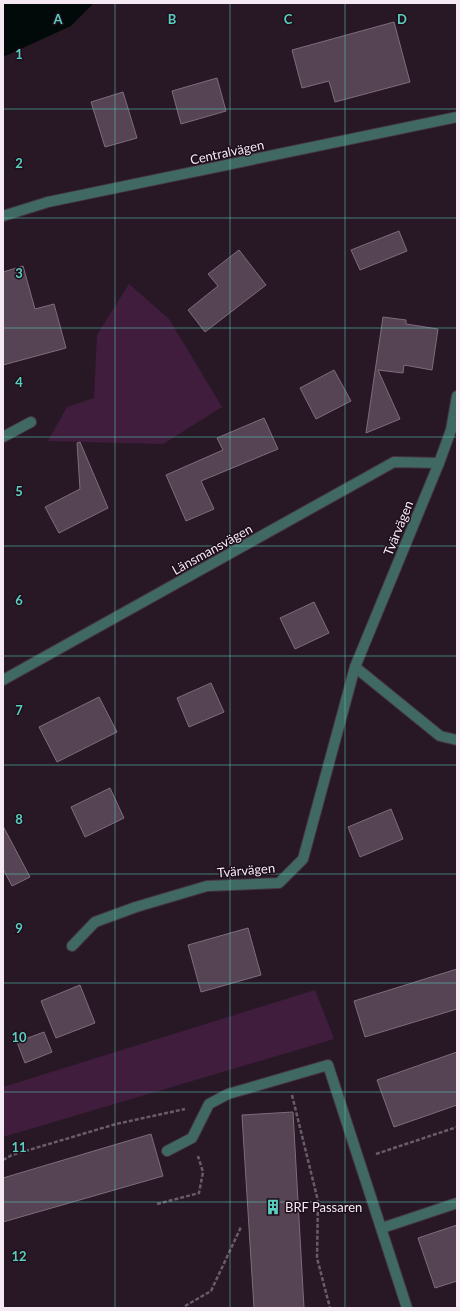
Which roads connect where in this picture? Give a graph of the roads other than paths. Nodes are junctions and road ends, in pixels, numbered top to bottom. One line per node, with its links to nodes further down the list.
1 (457, 117): 2 (street, Centralvägen)
2 (3, 216)
3 (457, 396): 6 (street, Tvärvägen)
4 (31, 422): 5 (street)
5 (3, 437)
6 (439, 463): 7 (street, Tvärvägen); 8 (street, Länsmansvägen)
7 (355, 667): 9 (street); 10 (street, Tvärvägen)
8 (3, 680)
9 (457, 740)
10 (72, 946)
11 (167, 1151): 13 (street)
12 (457, 1203): 13 (street)
13 (382, 1228): 14 (street)
14 (408, 1308)

